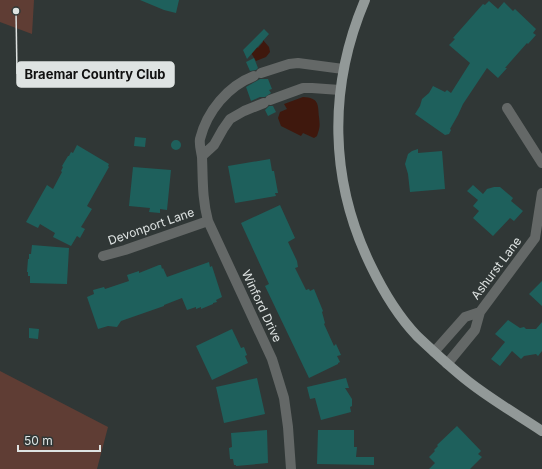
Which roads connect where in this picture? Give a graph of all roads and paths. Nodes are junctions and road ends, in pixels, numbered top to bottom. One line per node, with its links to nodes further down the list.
1 (365, 0): 2 (main road)
2 (343, 69): 3 (main road); 5 (street, Winford Drive)
3 (340, 90): 5 (street); 11 (main road)
4 (506, 108): 6 (street)
5 (202, 156): 8 (street, Winford Drive)
6 (542, 163)
7 (542, 194): 10 (street, Ashurst Lane)
8 (208, 221): 9 (street, Devonport Lane); 14 (street, Winford Drive)
9 (103, 256)
10 (480, 312): 11 (street, Ashurst Lane); 12 (street, Ashurst Lane)
11 (434, 352): 12 (main road)
12 (447, 364): 13 (main road)
13 (542, 431)
14 (291, 469)

